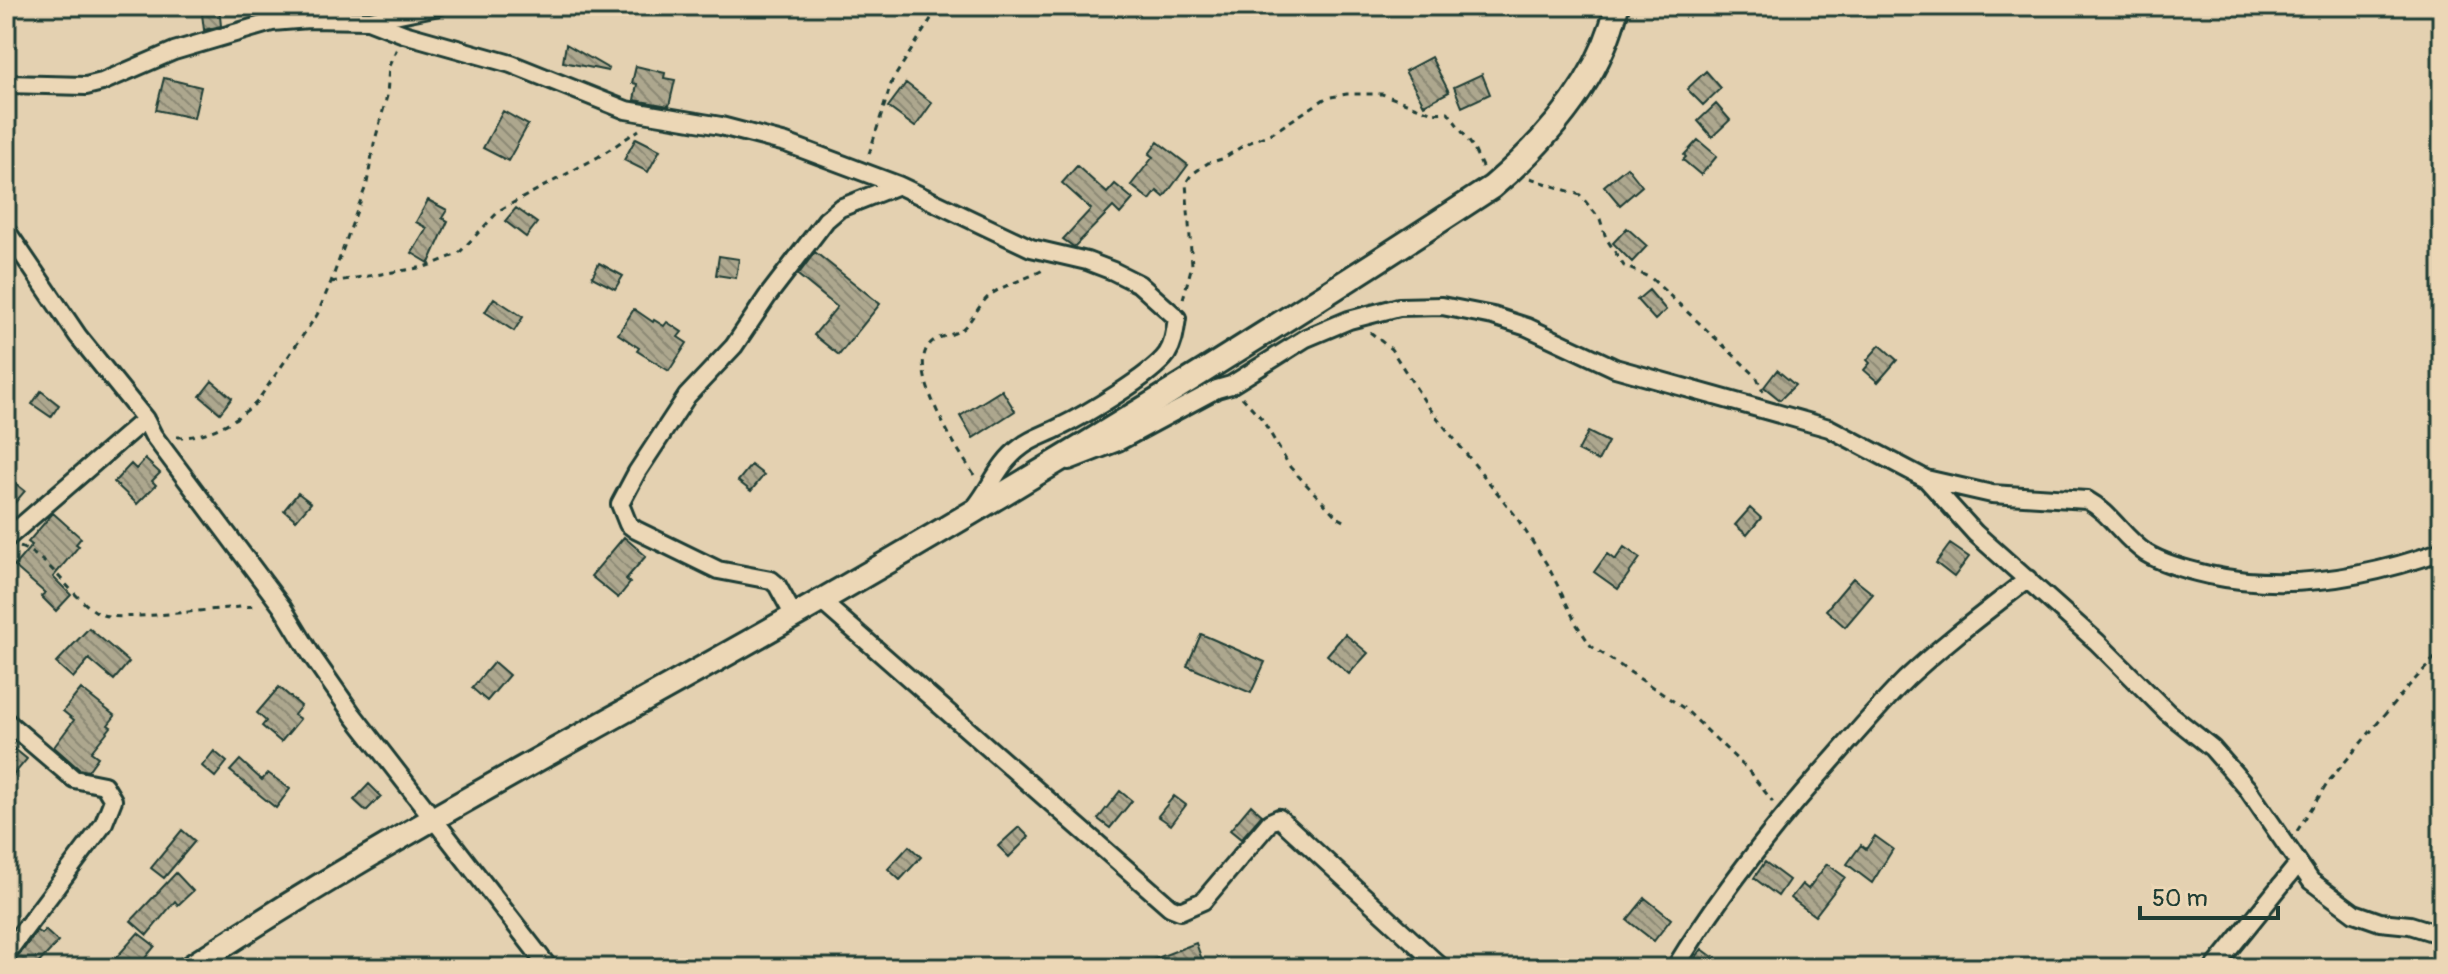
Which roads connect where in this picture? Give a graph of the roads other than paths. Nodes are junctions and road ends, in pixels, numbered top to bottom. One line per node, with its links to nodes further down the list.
1 (439, 6): 3 (street)
2 (1617, 6): 8 (street)
3 (368, 20): 4 (street); 5 (street)
4 (6, 84)
5 (898, 185): 10 (street); 15 (street)
6 (6, 230): 7 (street)
7 (145, 419): 11 (street); 17 (street)
8 (1044, 469): 9 (street); 10 (street)
9 (1926, 479): 12 (street); 13 (street)
10 (979, 501): 14 (street)
11 (10, 542)
12 (2442, 551)
13 (2028, 579): 18 (street); 24 (street)
14 (821, 601): 15 (street); 23 (street)
15 (794, 616): 17 (street)
16 (6, 721): 20 (street)
17 (433, 818): 21 (street); 22 (street)
18 (2294, 857): 19 (street); 25 (street)
19 (2442, 935)
20 (6, 954)
21 (189, 968)
22 (549, 968)
23 (1442, 968)
24 (1675, 968)
25 (2214, 968)

